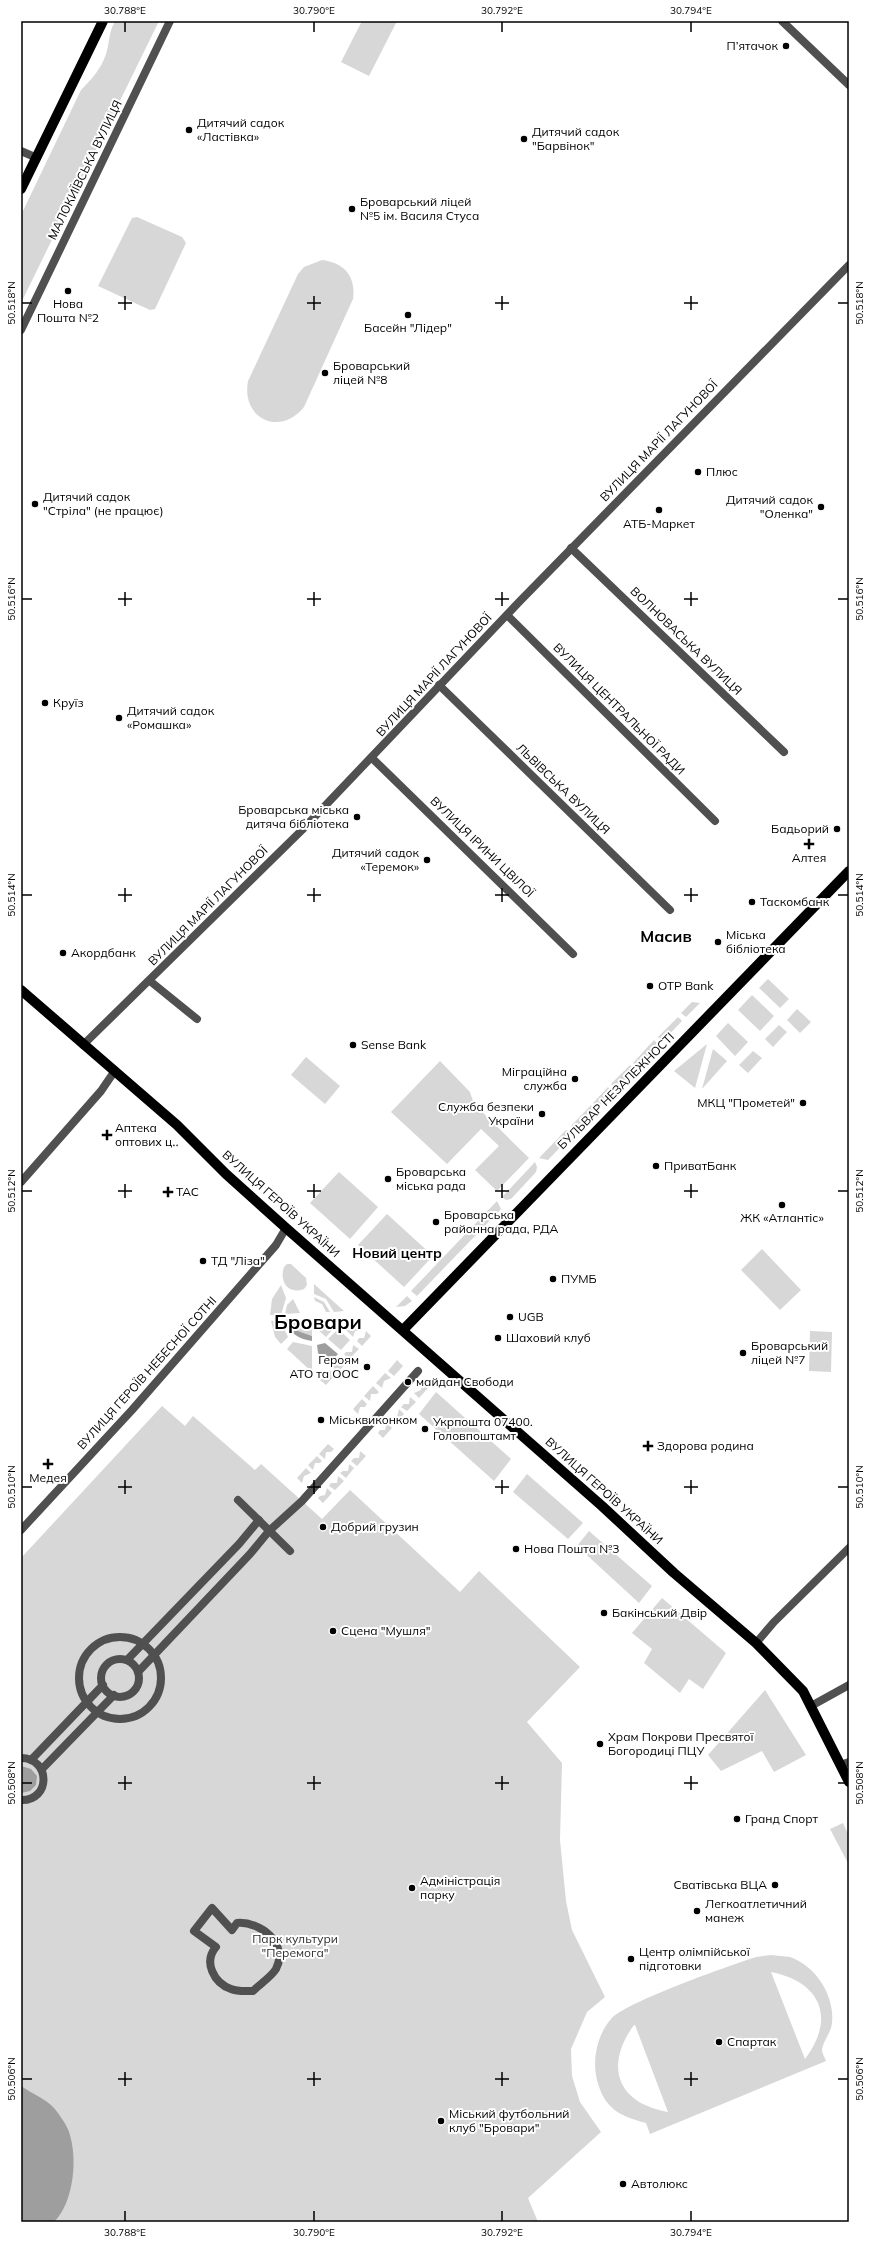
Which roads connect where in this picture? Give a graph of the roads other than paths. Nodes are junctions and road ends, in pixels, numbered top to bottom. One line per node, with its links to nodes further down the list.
1 (103, 21): 6 (main road)
2 (170, 21): 9 (street, МАЛОКИЇВСЬКА ВУЛИЦЯ)
3 (782, 21): 4 (street)
4 (849, 85)
5 (21, 151): 6 (street)
6 (36, 158): 7 (main road)
7 (21, 189)
8 (849, 265): 10 (street, ВУЛИЦЯ МАРІЇ ЛАГУНОВОЇ)
9 (21, 330)
10 (571, 548): 11 (street, ВУЛИЦЯ МАРІЇ ЛАГУНОВОЇ); 13 (street, ВОЛНОВАСЬКА ВУЛИЦЯ)
11 (507, 615): 12 (street, ВУЛИЦЯ МАРІЇ ЛАГУНОВОЇ); 15 (street, ВУЛИЦЯ ЦЕНТРАЛЬНОЇ РАДИ)
12 (439, 685): 14 (street, ВУЛИЦЯ МАРІЇ ЛАГУНОВОЇ); 17 (street, ЛЬВІВСЬКА ВУЛИЦЯ)
13 (784, 752)
14 (372, 758): 18 (street, ВУЛИЦЯ ІРИНИ ЦВІЛОЇ); 19 (street, ВУЛИЦЯ МАРІЇ ЛАГУНОВОЇ)
15 (715, 821)
16 (849, 871): 26 (main road, БУЛЬВАР НЕЗАЛЕЖНОСТІ)
17 (670, 910)
18 (573, 954)
19 (150, 981): 21 (street); 22 (street, ВУЛИЦЯ МАРІЇ ЛАГУНОВОЇ)
20 (21, 990): 22 (main road, ВУЛИЦЯ ГЕРОЇВ УКРАЇНИ)
21 (197, 1019)
22 (83, 1046): 23 (main road, ВУЛИЦЯ ГЕРОЇВ УКРАЇНИ)
23 (114, 1072): 24 (street); 25 (main road, ВУЛИЦЯ ГЕРОЇВ УКРАЇНИ)
24 (21, 1182)
25 (286, 1228): 26 (main road, ВУЛИЦЯ ГЕРОЇВ УКРАЇНИ); 30 (street, ВУЛИЦЯ ГЕРОЇВ НЕБЕСНОЇ СОТНІ)
26 (403, 1330): 34 (main road, ВУЛИЦЯ ГЕРОЇВ УКРАЇНИ)
27 (418, 1371): 31 (street)
28 (238, 1500): 29 (street)
29 (259, 1520): 31 (street); 35 (street)
30 (21, 1530)
31 (269, 1531): 33 (street); 36 (street)
32 (849, 1548): 34 (street)
33 (290, 1551)
34 (756, 1643): 43 (main road, ВУЛИЦЯ ГЕРОЇВ УКРАЇНИ)
35 (143, 1644): 36 (street); 37 (street); 42 (street)
36 (154, 1654): 38 (street); 44 (street)
37 (127, 1660): 38 (street); 39 (street)
38 (138, 1672): 41 (street)
39 (103, 1685): 41 (street); 42 (street)
40 (849, 1685): 43 (street)
41 (114, 1695): 44 (street)
42 (87, 1702): 44 (street); 46 (street)
43 (811, 1706): 47 (main road, ВУЛИЦЯ ГЕРОЇВ УКРАЇНИ)
44 (98, 1712): 48 (street)
45 (21, 1758): 46 (street)
46 (31, 1760): 48 (street)
47 (845, 1764): 49 (main road, ВУЛИЦЯ ГЕРОЇВ УКРАЇНИ)
48 (42, 1769): 50 (street)
49 (849, 1782)
50 (21, 1800)
51 (211, 1953): 51 (street)

